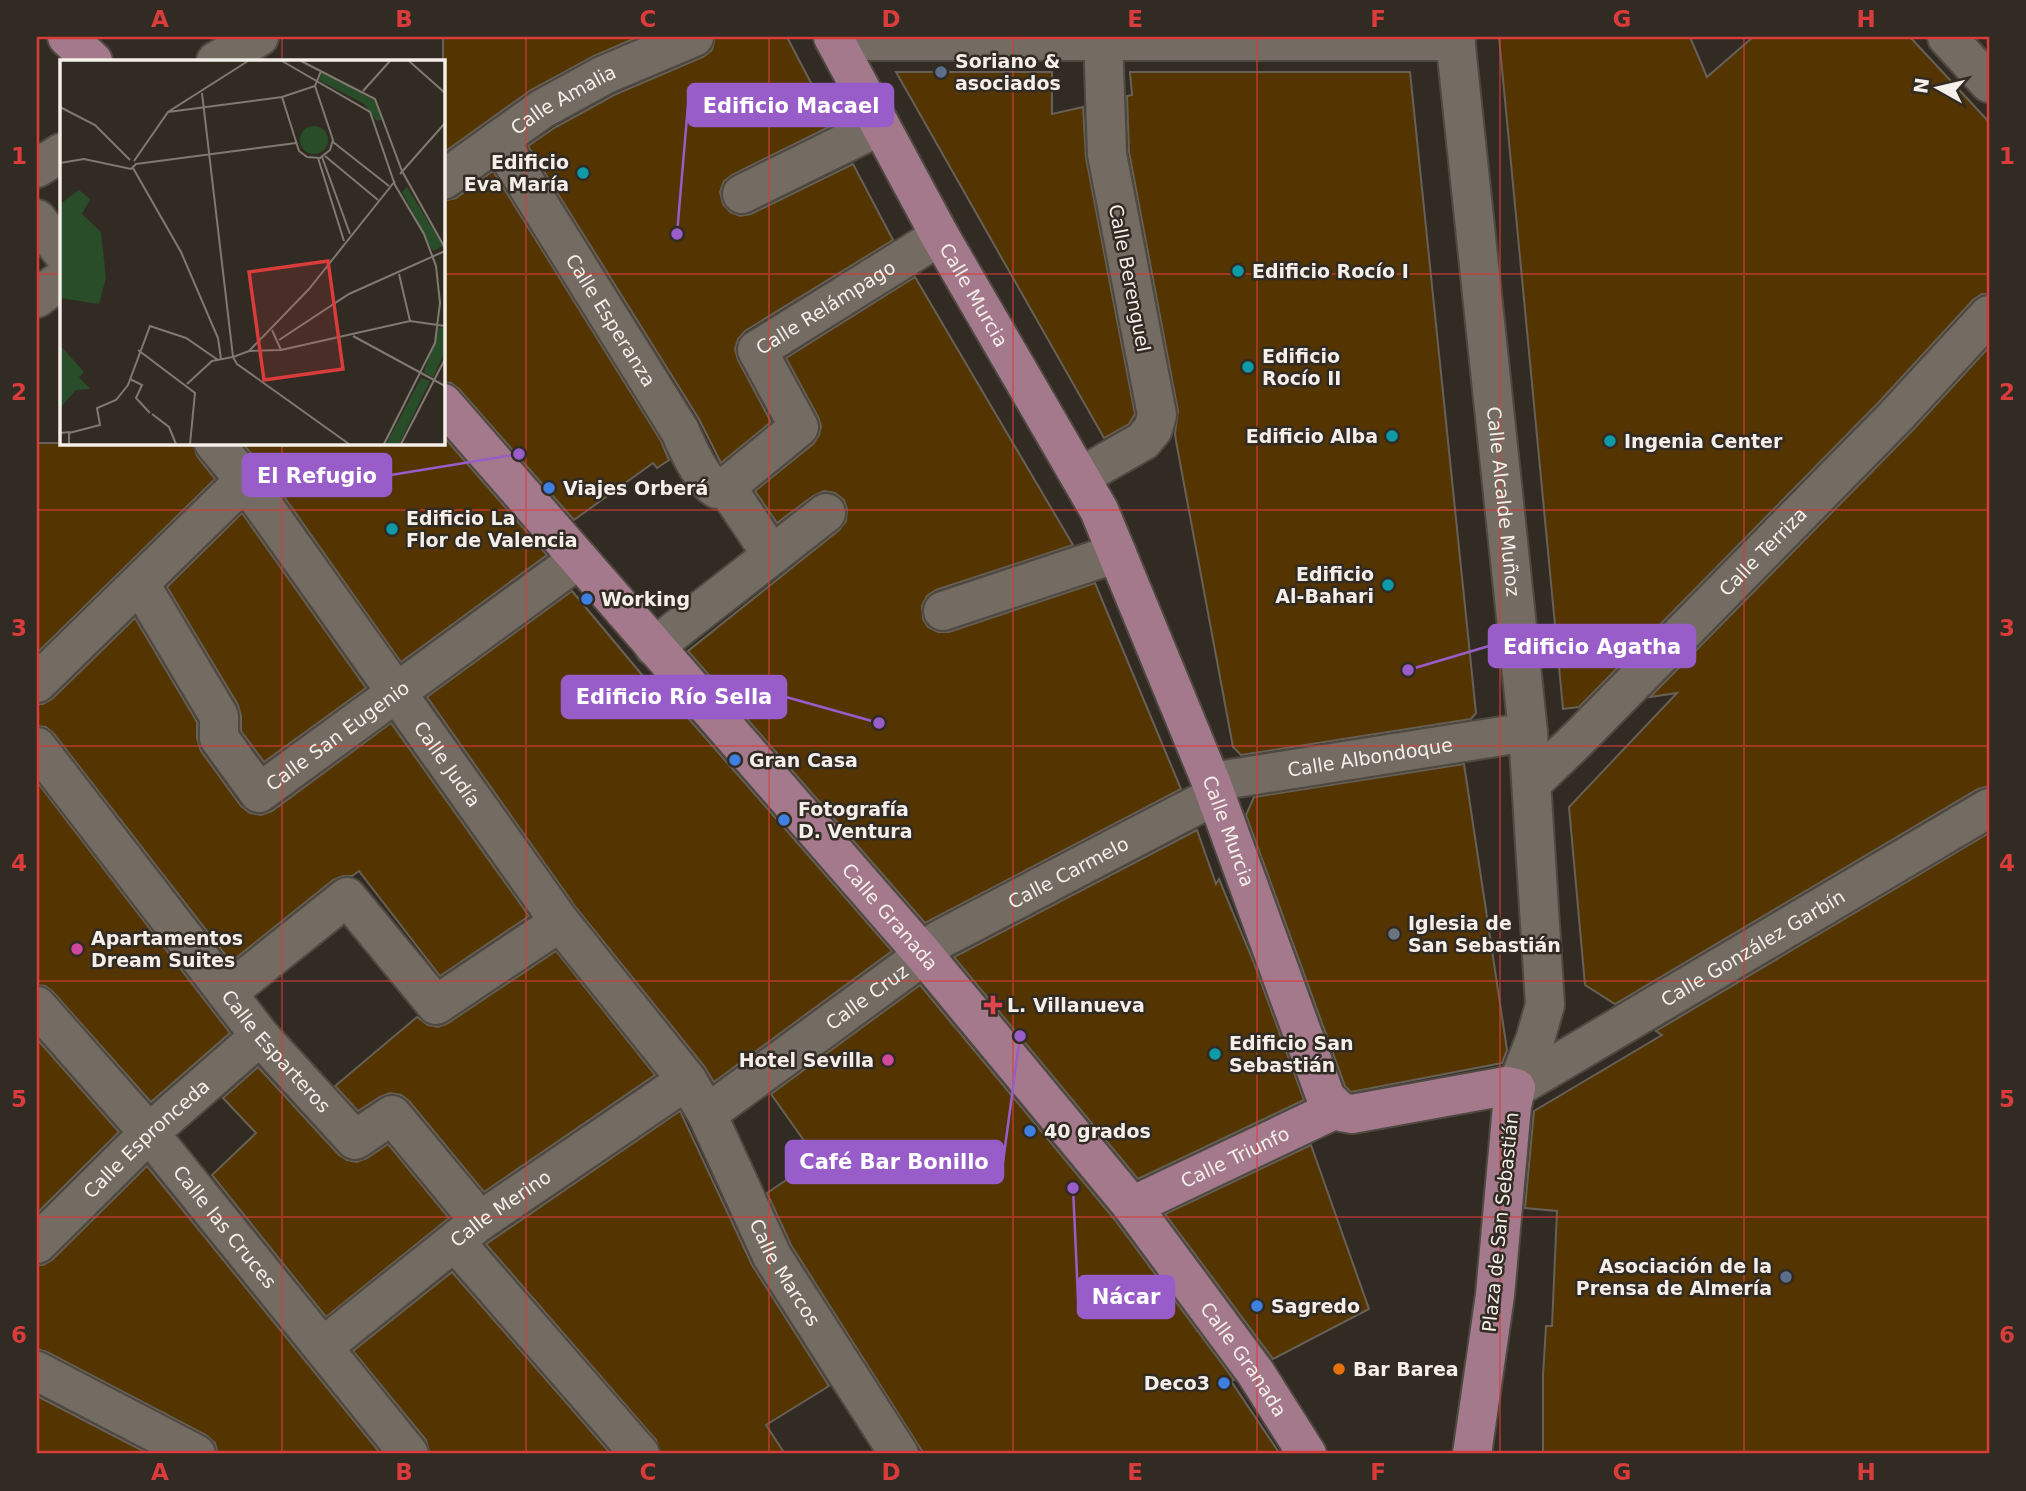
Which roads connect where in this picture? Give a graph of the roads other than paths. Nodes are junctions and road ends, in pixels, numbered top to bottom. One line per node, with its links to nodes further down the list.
1 (68, 37): 9 (main road)
2 (259, 37): 10 (street)
3 (694, 37): 13 (street, Calle Amalia)
4 (1947, 37): 11 (street)
5 (834, 39): 6 (street); 12 (main road, Calle Murcia)
6 (936, 39): 7 (street)
7 (1103, 39): 8 (street); 26 (street, Calle Berenguel)
8 (1455, 39): 38 (street, Calle Alcalde Muñoz)
9 (92, 60)
10 (218, 60)
11 (1989, 83)
12 (880, 126): 17 (street); 19 (main road, Calle Murcia)
13 (499, 140): 16 (street, Calle Amalia); 28 (street, Calle Esperanza)
14 (60, 154): 15 (street)
15 (37, 168)
16 (444, 179)
17 (742, 194)
18 (37, 219): 20 (street)
19 (940, 236): 26 (main road, Calle Murcia); 28 (street, Calle Relámpago)
20 (60, 250)
21 (60, 281): 22 (street)
22 (37, 298)
23 (1989, 315): 40 (street, Calle Terriza)
24 (444, 403): 32 (main road, Calle Granada)
25 (216, 444): 27 (street, Calle Judía)
26 (1080, 477): 30 (main road, Calle Murcia)
27 (245, 481): 33 (street); 37 (street, Calle Judía)
28 (726, 486): 31 (street)
29 (826, 513): 31 (street)
30 (1117, 553): 34 (street); 41 (main road, Calle Murcia)
31 (772, 555): 35 (street)
32 (579, 559): 35 (main road, Calle Granada); 37 (street, Calle San Eugenio)
33 (140, 584): 36 (street); 37 (street, Calle San Eugenio)
34 (943, 611)
35 (654, 647): 44 (main road, Calle Granada)
36 (37, 683)
37 (395, 692): 43 (street, Calle Judía)
38 (1528, 732): 40 (street, Calle Alcalde Muñoz); 41 (street, Calle Albondoque)
39 (37, 747): 45 (street, Calle Esparteros)
40 (1532, 783): 49 (street, Calle Alcalde Muñoz)
41 (1213, 788): 44 (street, Calle Carmelo); 50 (main road, Calle Murcia)
42 (1989, 808): 49 (street, Calle González Garbín)
43 (560, 922): 45 (street); 48 (street, Calle Judía)
44 (924, 955): 51 (street, Calle Cruz); 53 (main road, Calle Granada)
45 (228, 993): 47 (street, Calle Esparteros)
46 (37, 1006): 52 (street, Calle las Cruces)
47 (260, 1036): 52 (street, Calle Espronceda); 54 (street, Calle Esparteros)
48 (687, 1080): 51 (street, Calle Marcos); 54 (street, Calle Merino)
49 (1516, 1088): 50 (main road, Plaza de San Sebastián); 63 (main road, Plaza de San Sebastián)
50 (1336, 1109): 53 (main road, Calle Triunfo)
51 (707, 1114): 61 (street, Calle Marcos)
52 (149, 1132): 55 (street, Calle Espronceda); 56 (street, Calle las Cruces)
53 (1132, 1206): 62 (main road, Calle Granada)
54 (467, 1232): 56 (street, Calle Merino); 60 (street)
55 (37, 1244)
56 (324, 1346): 59 (street, Calle las Cruces)
57 (37, 1371): 58 (street)
58 (195, 1454)
59 (409, 1454)
60 (640, 1454)
61 (899, 1454)
62 (1307, 1454)
63 (1472, 1454)

